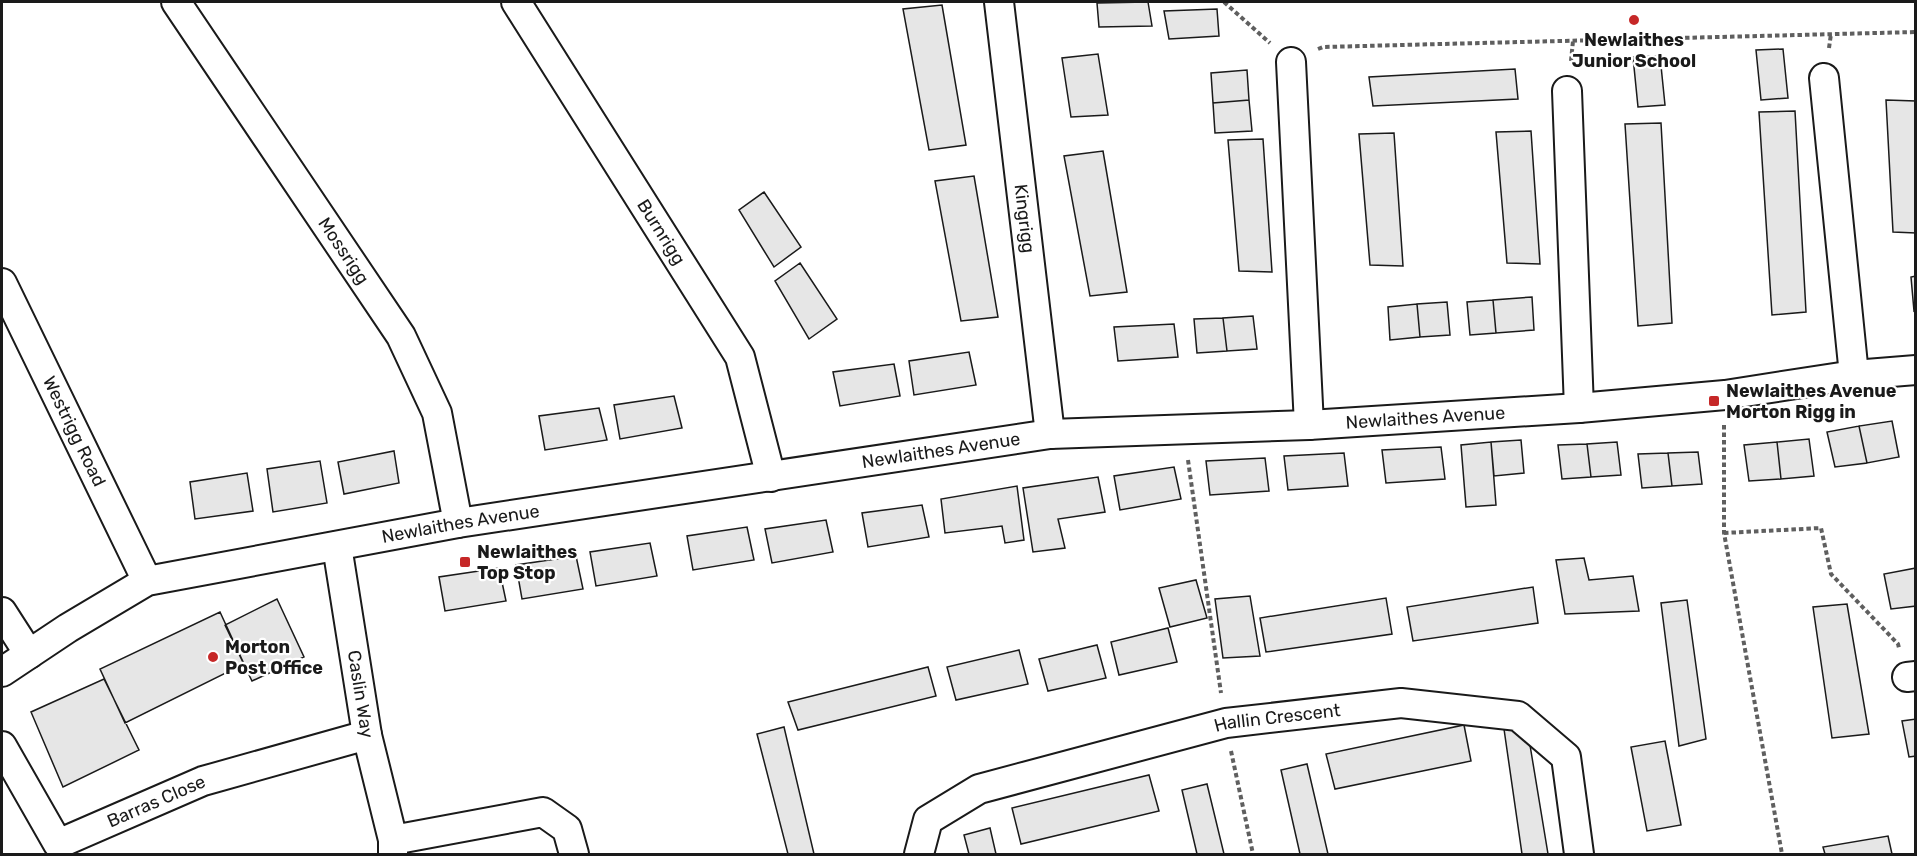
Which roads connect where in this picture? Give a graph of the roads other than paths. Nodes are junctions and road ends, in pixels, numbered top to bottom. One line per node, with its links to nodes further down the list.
1 (176, 2): 14 (street, Mossrigg)
2 (516, 2): 13 (street, Burnrigg)
3 (999, 2): 12 (street, Kingrigg)
4 (1291, 62): 11 (street)
5 (1824, 78): 9 (street)
6 (1567, 91): 10 (street)
7 (2, 283): 16 (street, Westrigg Road)
8 (1916, 370): 9 (street, Newlaithes Avenue)
9 (1854, 375): 10 (street, Newlaithes Avenue)
10 (1579, 408): 11 (street, Newlaithes Avenue)
11 (1309, 425): 12 (street, Newlaithes Avenue)
12 (1050, 434): 13 (street, Newlaithes Avenue)
13 (771, 477): 14 (street, Newlaithes Avenue)
14 (458, 523): 15 (street, Newlaithes Avenue)
15 (337, 546): 16 (street, Newlaithes Avenue); 20 (street, Caslin Way)
16 (147, 581): 18 (street, Newlaithes Avenue)
17 (2, 612): 18 (street)
18 (29, 654): 19 (street, Newlaithes Avenue)
19 (2, 672)
20 (368, 735): 21 (street, Barras Close); 22 (street, Caslin Way)
21 (2, 746)
22 (393, 848): 23 (street, Caslin Way)
23 (574, 855)
24 (919, 855): 25 (street, Hallin Crescent)
25 (1579, 855)

